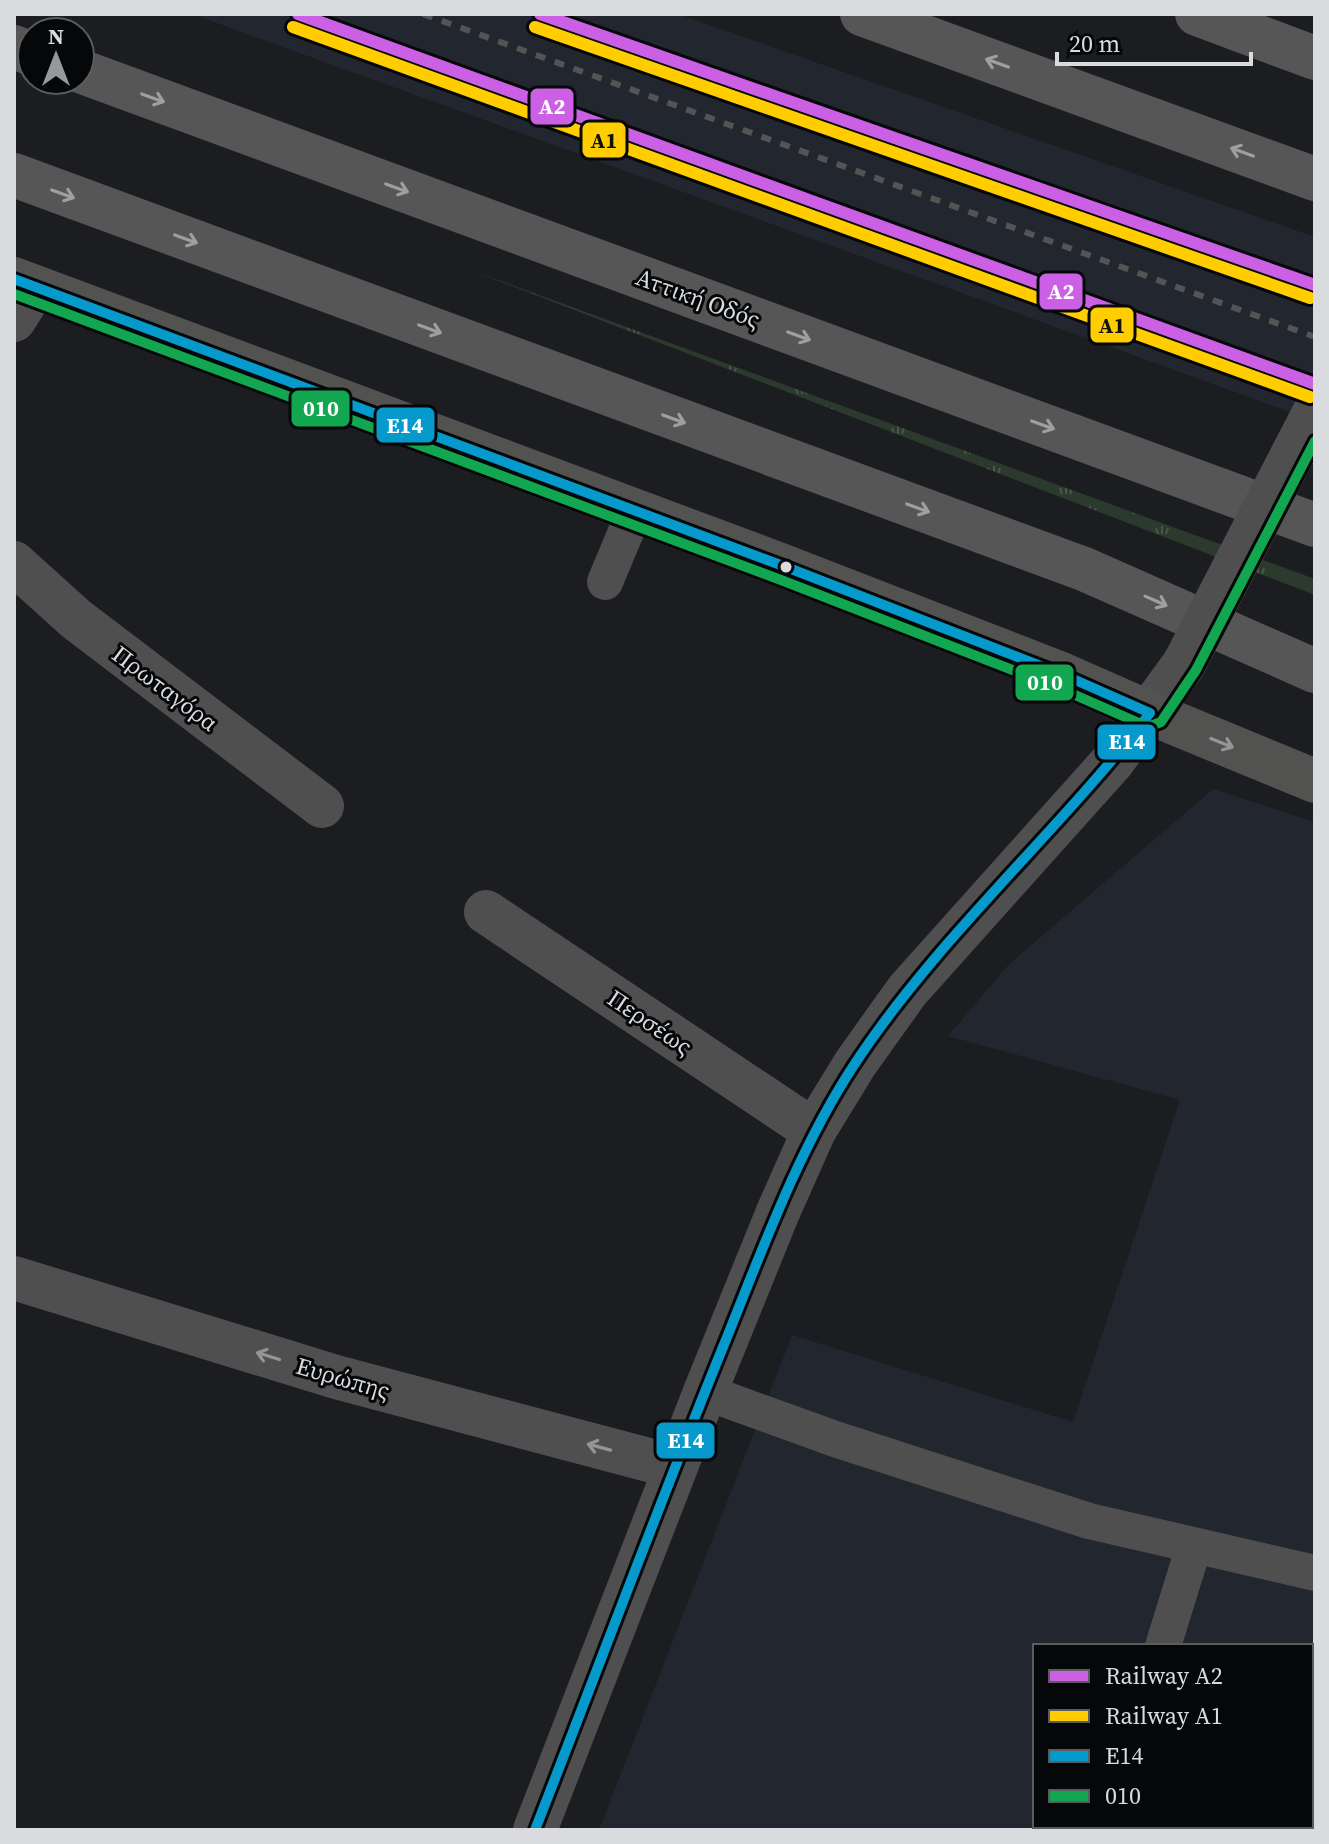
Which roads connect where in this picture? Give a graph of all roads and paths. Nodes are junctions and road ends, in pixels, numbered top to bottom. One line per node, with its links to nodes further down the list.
1 (862, 14): 6 (highway, one-way to 1)
2 (1197, 14): 3 (highway)
3 (1315, 58)
4 (96, 77): 10 (highway, Αττική Οδός, one-way to 10)
5 (14, 175): 13 (highway, one-way to 13)
6 (1315, 179)
7 (21, 296): 9 (street)
8 (1315, 411): 14 (street, bridge)
9 (635, 510): 12 (lane); 14 (street)
10 (1315, 525)
11 (14, 563): 16 (street, Πρωταγόρα)
12 (605, 582)
13 (1315, 671)
14 (1150, 713): 15 (street, one-way to 15); 18 (street)
15 (1315, 781)
16 (322, 806)
17 (486, 912): 18 (street, Περσέως)
18 (814, 1131): 20 (street)
19 (14, 1278): 21 (street, Ευρώπης, one-way to 19)
20 (705, 1392): 21 (street); 22 (lane)
21 (675, 1467): 25 (street)
22 (1194, 1546): 23 (lane); 24 (lane)
23 (1315, 1573)
24 (1164, 1644)
25 (535, 1830)

